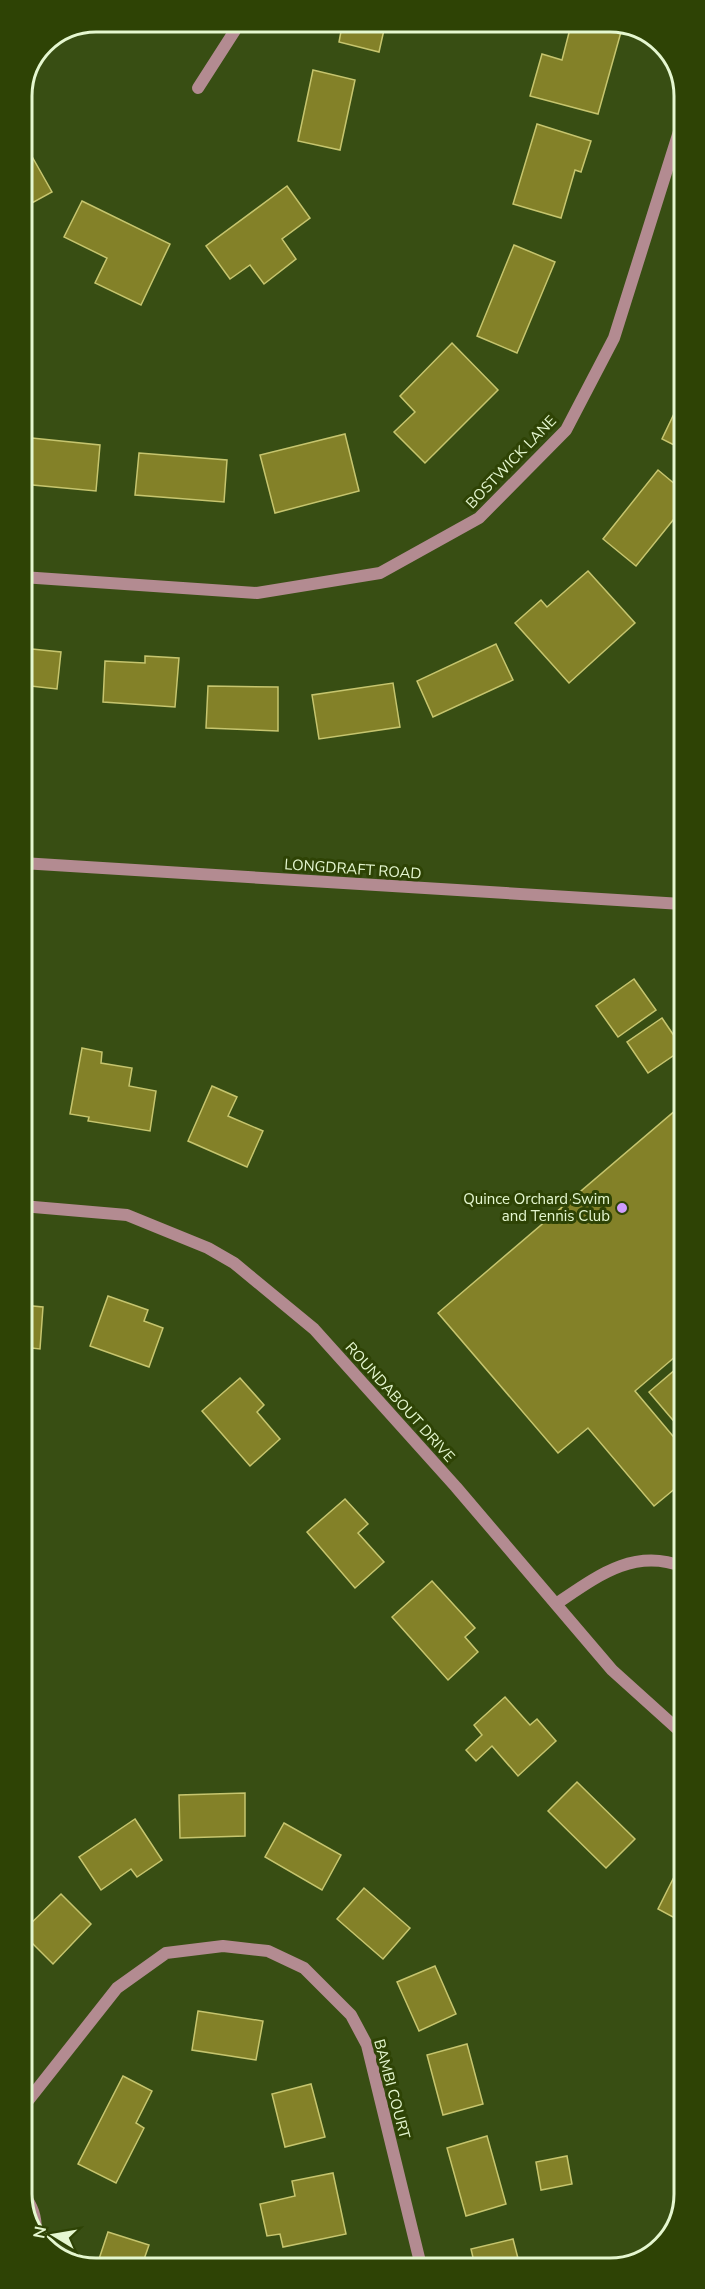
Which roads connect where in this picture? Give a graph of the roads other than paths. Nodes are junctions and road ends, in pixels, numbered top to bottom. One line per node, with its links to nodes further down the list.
1 (234, 32): 2 (street)
2 (198, 88)
3 (674, 147): 4 (street, BOSTWICK LANE)
4 (32, 579)
5 (32, 864): 6 (street, LONGDRAFT ROAD)
6 (674, 904)
7 (32, 1207): 9 (street, ROUNDABOUT DRIVE)
8 (674, 1564): 9 (street)
9 (556, 1604): 10 (street, ROUNDABOUT DRIVE)
10 (674, 1726)
11 (32, 2096): 12 (street, BAMBI COURT)
12 (419, 2258)

